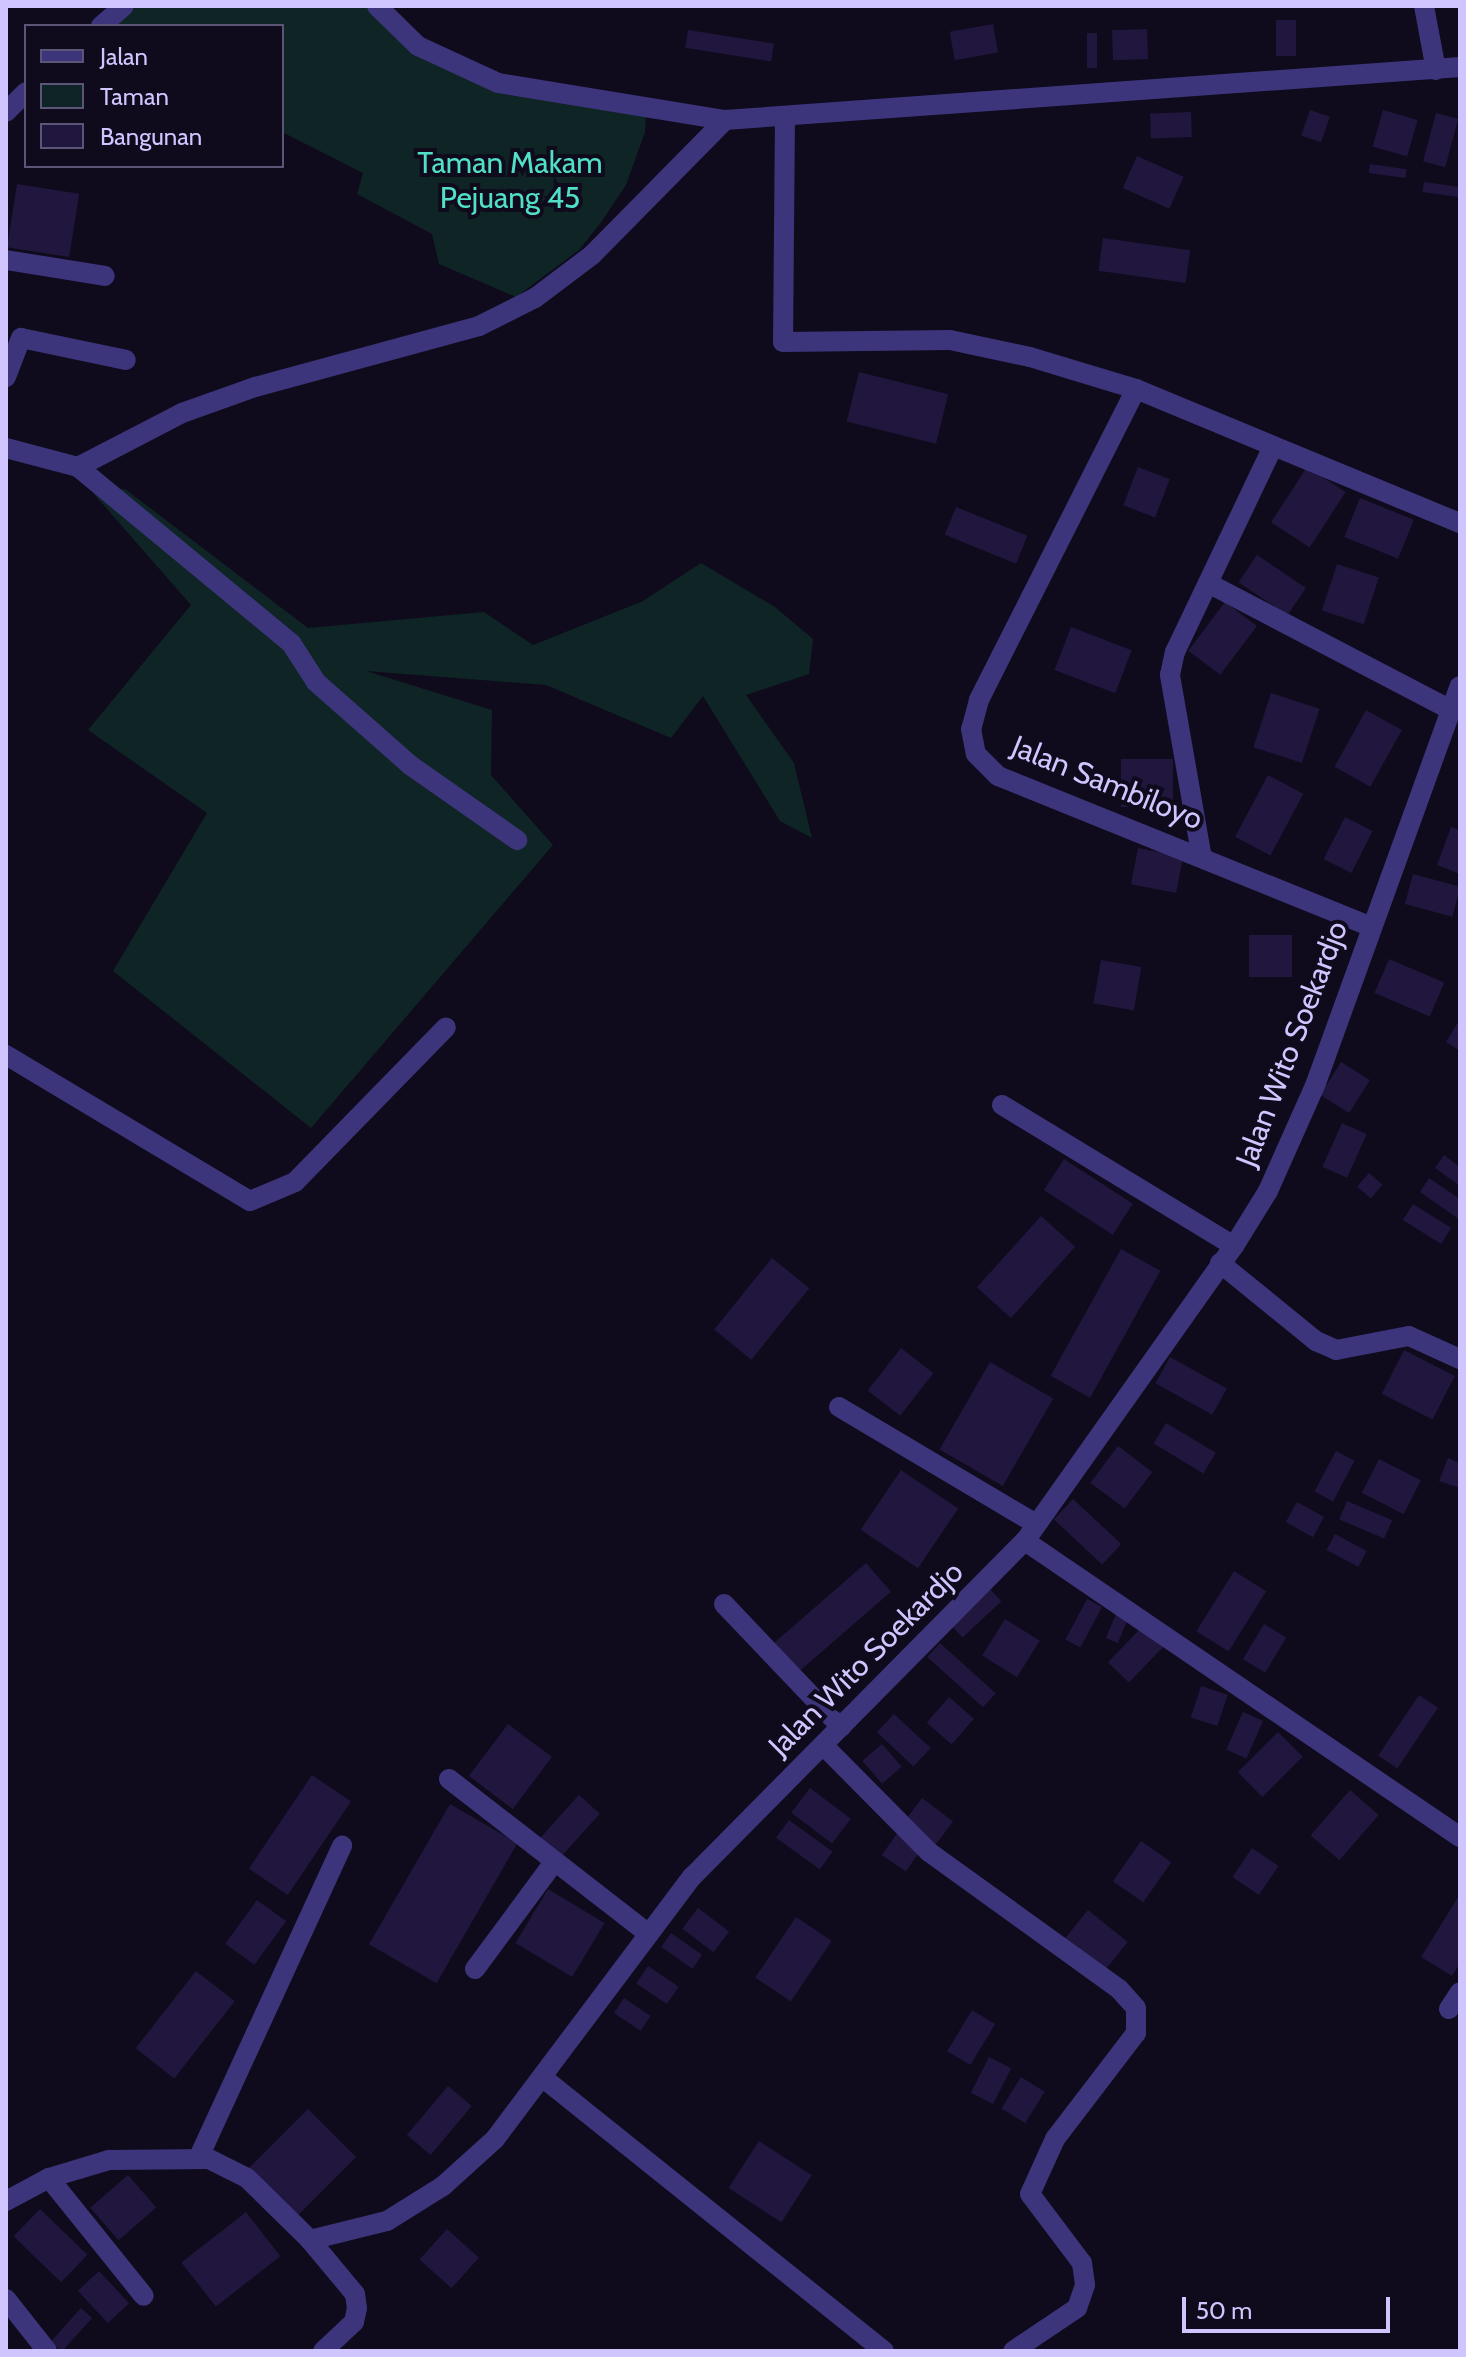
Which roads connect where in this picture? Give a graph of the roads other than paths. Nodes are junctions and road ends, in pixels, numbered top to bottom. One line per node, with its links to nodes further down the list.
1 (124, 6): 4 (street)
2 (377, 6): 10 (street)
3 (1424, 6): 6 (street)
4 (103, 24)
5 (1460, 67): 6 (street)
6 (1436, 70): 9 (street)
7 (24, 94): 8 (street)
8 (6, 112)
9 (785, 116): 10 (street); 15 (street)
10 (725, 120): 18 (street)
11 (6, 260): 12 (street)
12 (105, 276)
13 (126, 360): 14 (street)
14 (6, 377)
15 (1136, 389): 17 (street); 24 (street, Jalan Sambiloyo)
16 (6, 448): 18 (street)
17 (1272, 449): 19 (street); 20 (street)
18 (78, 467): 23 (street)
19 (1460, 523)
20 (1208, 583): 22 (street); 24 (street)
21 (1460, 686): 22 (street, Jalan Wito Soekardjo)
22 (1451, 710): 25 (street, Jalan Wito Soekardjo)
23 (517, 840)
24 (1201, 853): 25 (street, Jalan Sambiloyo)
25 (1370, 926): 29 (street, Jalan Wito Soekardjo)
26 (446, 1027): 27 (street)
27 (6, 1055)
28 (1002, 1105): 29 (street)
29 (1234, 1246): 30 (street, Jalan Wito Soekardjo)
30 (1220, 1263): 31 (street); 33 (street, Jalan Wito Soekardjo)
31 (1460, 1359)
32 (839, 1407): 33 (street)
33 (1030, 1533): 35 (street, Jalan Wito Soekardjo); 38 (street)
34 (724, 1604): 35 (street)
35 (841, 1727): 36 (street, Jalan Wito Soekardjo)
36 (823, 1745): 41 (street, Jalan Wito Soekardjo); 53 (street)
37 (449, 1779): 40 (street)
38 (1460, 1837)
39 (342, 1846): 44 (street)
40 (555, 1861): 41 (street); 42 (street)
41 (649, 1934): 43 (street, Jalan Wito Soekardjo)
42 (475, 1969)
43 (542, 2077): 47 (street, Jalan Wito Soekardjo); 52 (street)
44 (198, 2159): 45 (street); 47 (street)
45 (49, 2178): 46 (street); 48 (street)
46 (6, 2201)
47 (310, 2240): 51 (street)
48 (144, 2296)
49 (6, 2299): 50 (street)
50 (47, 2351)
51 (323, 2351)
52 (884, 2351)
53 (1013, 2351)

